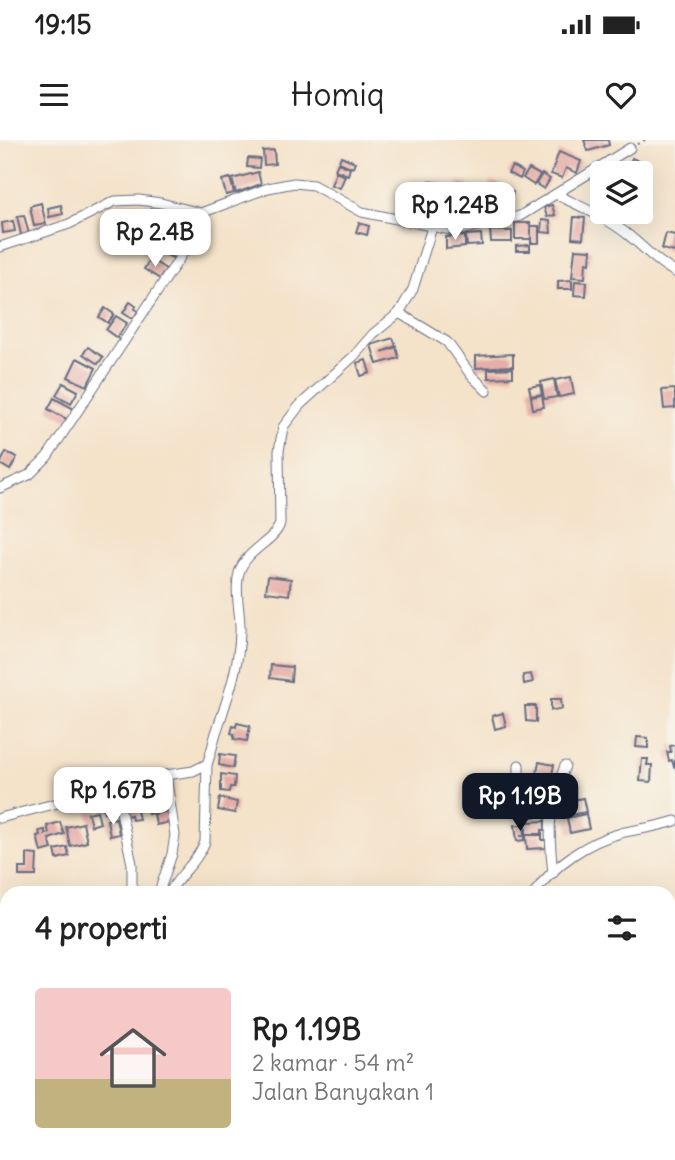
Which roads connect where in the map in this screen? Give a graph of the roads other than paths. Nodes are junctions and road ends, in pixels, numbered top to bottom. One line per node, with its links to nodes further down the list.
1 (631, 148): 2 (street)
2 (556, 194): 4 (street); 6 (street)
3 (195, 213): 4 (street); 5 (street); 9 (street)
4 (432, 227): 7 (street)
5 (0, 247)
6 (675, 271)
7 (399, 313): 8 (street); 10 (street)
8 (487, 391)
9 (0, 488)
10 (207, 764): 13 (street); 21 (street)
11 (519, 765): 15 (street)
12 (565, 766): 15 (street)
13 (166, 775): 14 (street); 20 (street)
14 (116, 788): 16 (street); 19 (street)
15 (551, 802): 18 (street)
16 (0, 818)
17 (675, 821): 18 (street)
18 (553, 873): 22 (street)
19 (132, 886)
20 (161, 886)
21 (174, 886)
22 (541, 886)

